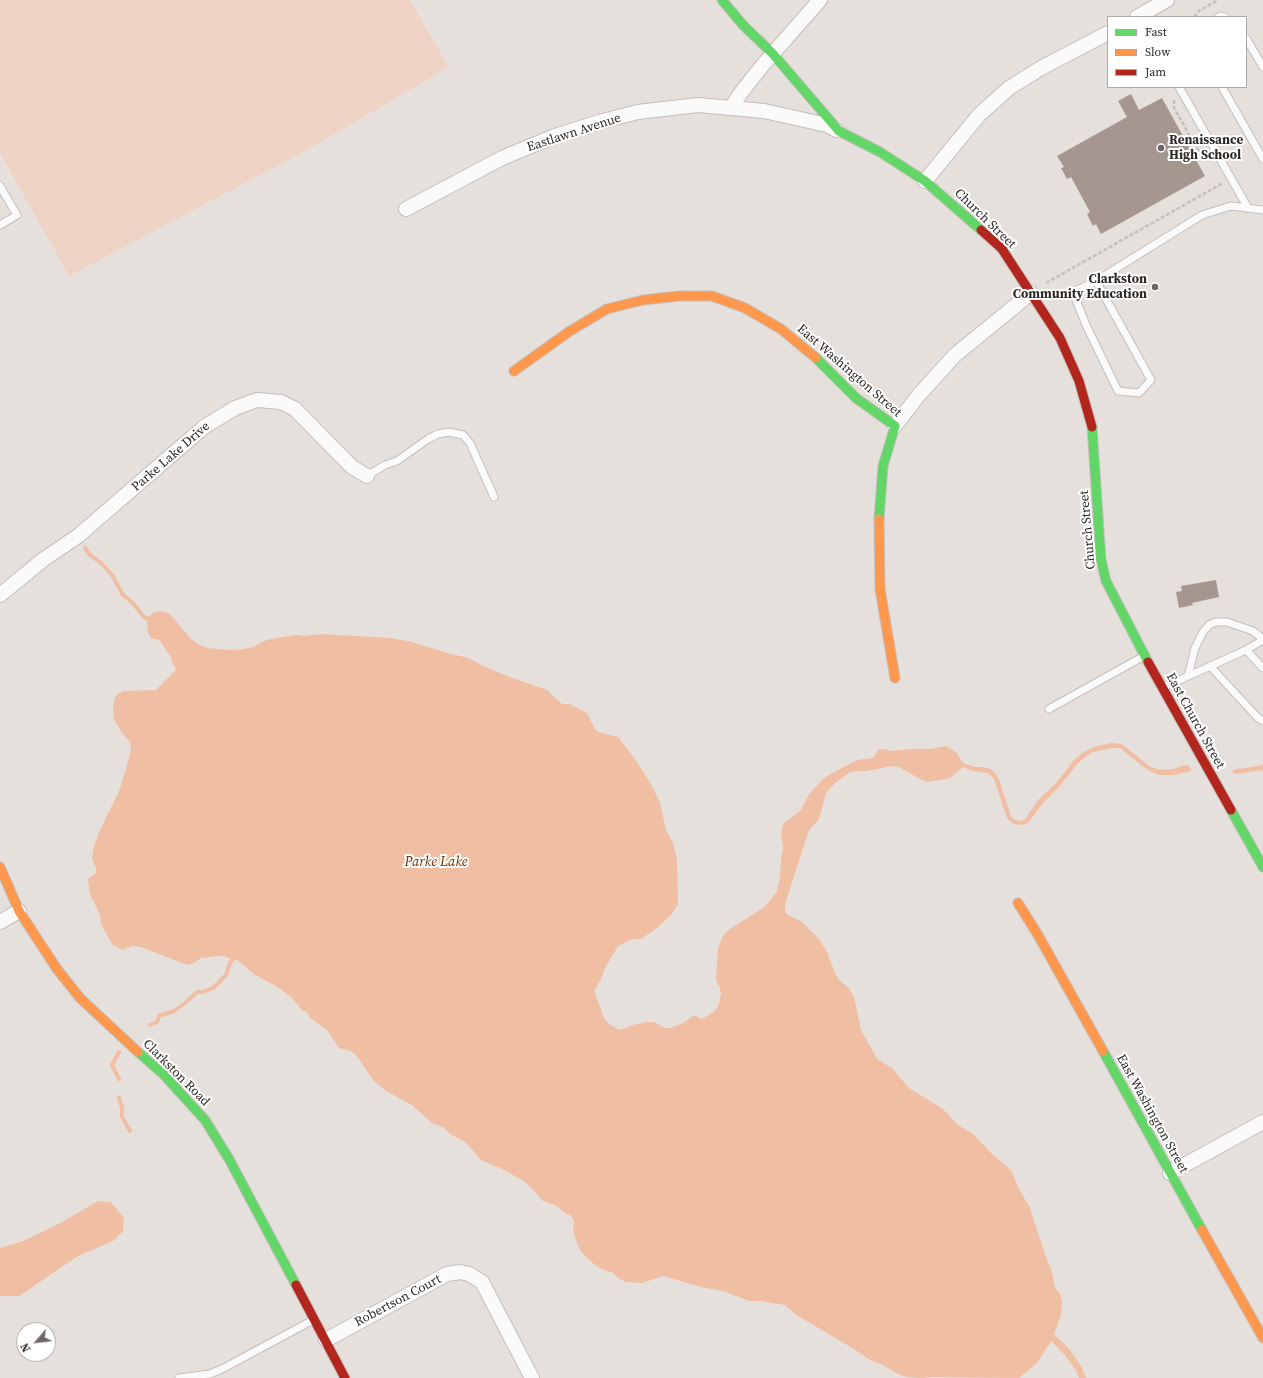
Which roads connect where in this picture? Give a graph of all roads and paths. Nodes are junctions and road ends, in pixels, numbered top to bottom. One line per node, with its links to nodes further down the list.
1 (722, 0): 9 (street, Church Street)
2 (820, 0): 9 (street)
3 (1167, 0): 5 (street)
4 (1218, 0): 6 (path)
5 (1140, 16)
6 (1195, 16)
7 (1107, 34): 18 (street)
8 (1247, 40): 10 (lane)
9 (773, 54): 14 (street); 15 (street, Church Street)
10 (1263, 67)
11 (1180, 88): 21 (lane)
12 (1223, 88): 17 (lane)
13 (1174, 100): 16 (path)
14 (731, 108): 15 (street, Eastlawn Avenue); 22 (street, Eastlawn Avenue)
15 (840, 131): 18 (street, Church Street)
16 (1212, 158)
17 (1263, 159)
18 (925, 181): 27 (street, Church Street)
19 (1226, 181): 26 (path)
20 (0, 186): 24 (lane)
21 (1248, 208): 23 (lane); 25 (lane)
22 (406, 209)
23 (1263, 210)
24 (0, 224)
25 (1096, 281): 25 (lane)
26 (1046, 283)
27 (1031, 294): 29 (street); 32 (street, Church Street)
28 (514, 371): 29 (street, East Washington Street)
29 (895, 426): 40 (street, East Washington Street)
30 (367, 476): 31 (lane); 33 (street, Parke Lake Drive)
31 (494, 497)
32 (1109, 585): 36 (street, East Church Street)
33 (0, 595)
34 (1263, 640): 35 (lane); 39 (lane)
35 (1246, 650): 37 (lane); 38 (lane)
36 (1144, 656): 41 (street, East Church Street); 42 (lane)
37 (1210, 666): 39 (lane); 43 (lane)
38 (1263, 668)
39 (1188, 676): 41 (lane)
40 (895, 678)
41 (1162, 688): 45 (street, East Church Street)
42 (1049, 709)
43 (1263, 721)
44 (0, 867): 47 (street, Clarkston Road)
45 (1263, 867)
46 (1018, 904): 50 (street, East Washington Street)
47 (19, 911): 48 (street); 51 (street, Clarkston Road)
48 (0, 922)
49 (1263, 1122): 50 (street)
50 (1170, 1173): 52 (street, East Washington Street)
51 (315, 1320): 53 (street, Clarkston Road); 54 (lane)
52 (1263, 1338)
53 (326, 1340): 55 (street, Clarkston Road); 56 (street, Robertson Court)
54 (179, 1378)
55 (345, 1378)
56 (532, 1378)

